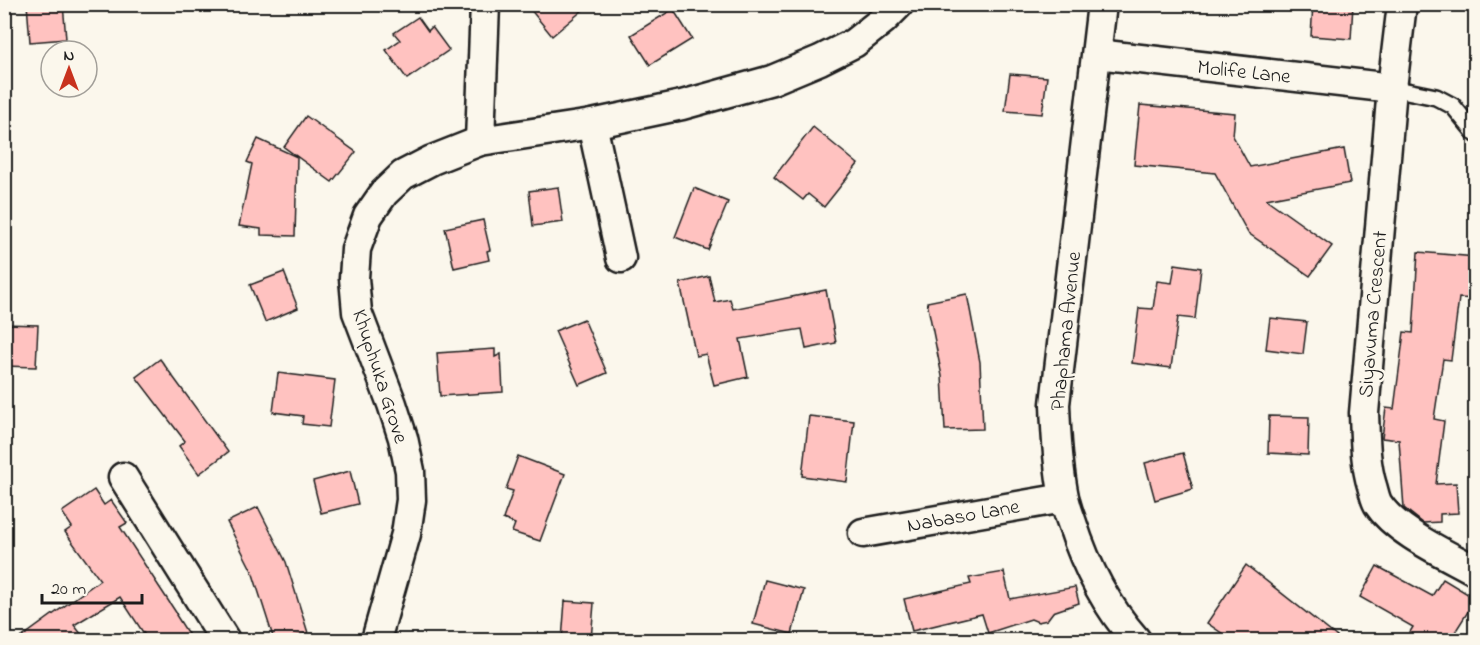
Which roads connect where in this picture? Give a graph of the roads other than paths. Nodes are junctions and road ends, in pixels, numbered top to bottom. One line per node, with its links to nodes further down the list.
1 (485, 4): 9 (street)
2 (899, 4): 7 (street, Khuphuka Grove)
3 (1102, 4): 5 (street, Phaphama Avenue)
4 (1402, 4): 6 (street, Siyavuma Crescent)
5 (1097, 54): 6 (street, Molife Lane); 12 (street, Phaphama Avenue)
6 (1392, 88): 8 (lane); 14 (street, Siyavuma Crescent)
7 (592, 124): 9 (street, Khuphuka Grove); 10 (street)
8 (1476, 134)
9 (480, 141): 16 (street, Khuphuka Grove)
10 (621, 258)
11 (123, 477): 15 (street)
12 (1064, 498): 13 (street, Nabaso Lane); 17 (street, Phaphama Avenue)
13 (863, 533)
14 (1476, 571)
15 (225, 640)
16 (376, 640)
17 (1136, 640)

